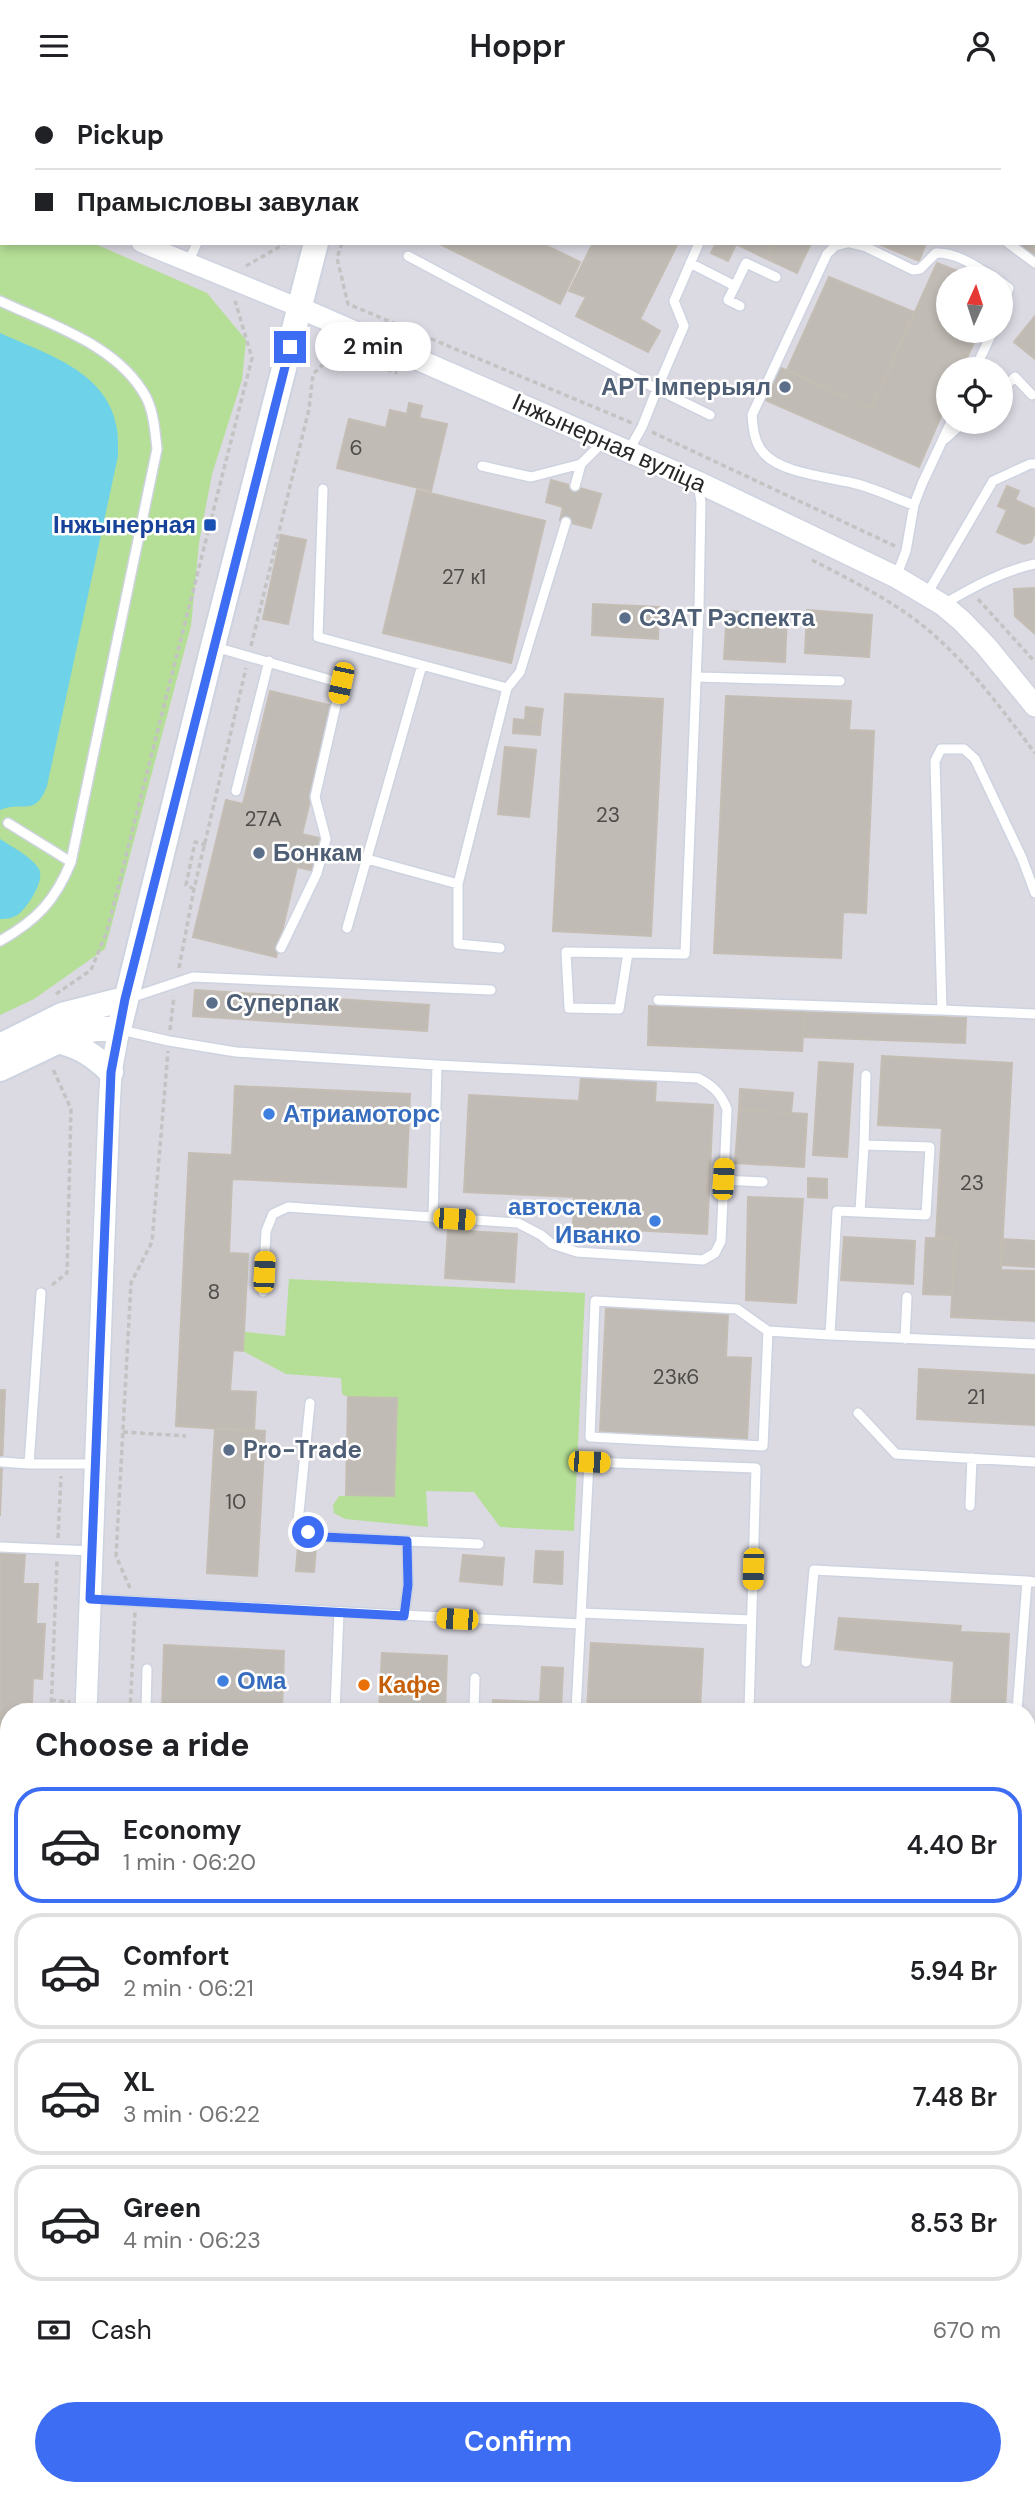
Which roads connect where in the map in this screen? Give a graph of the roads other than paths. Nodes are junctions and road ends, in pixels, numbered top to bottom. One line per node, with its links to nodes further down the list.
1 (146, 245): 9 (street, Інжынерная вуліца)
2 (196, 245): 9 (lane)
3 (316, 245): 17 (main road)
4 (698, 245): 10 (lane)
5 (839, 245): 33 (lane)
6 (857, 245): 12 (lane)
7 (1011, 245): 11 (lane)
8 (408, 256): 19 (lane)
9 (188, 263): 17 (street, Інжынерная вуліца)
10 (690, 263): 14 (lane); 19 (lane)
11 (1035, 263)
12 (975, 266)
13 (776, 277): 14 (lane)
14 (735, 286): 16 (lane)
15 (0, 301): 48 (lane)
16 (740, 306)
17 (300, 308): 24 (street, Інжынерная вуліца); 38 (main road)
18 (1013, 379): 20 (lane)
19 (657, 389): 21 (lane); 26 (lane)
20 (1032, 395)
21 (710, 415)
22 (945, 434): 25 (lane)
23 (950, 434): 25 (lane)
24 (603, 442): 26 (street, Інжынерная вуліца); 27 (lane)
25 (941, 442): 33 (lane)
26 (628, 451): 30 (street, Інжынерная вуліца)
27 (581, 464): 29 (lane); 31 (lane)
28 (1035, 464): 37 (lane)
29 (482, 466)
30 (698, 482): 36 (street, Інжынерная вуліца); 41 (lane)
31 (575, 486)
32 (323, 489): 40 (lane)
33 (914, 505): 36 (lane)
34 (566, 522): 43 (lane)
35 (1035, 564): 37 (lane)
36 (896, 577): 37 (street, Інжынерная вуліца)
37 (935, 599): 44 (street, Інжынерная вуліца)
38 (213, 646): 39 (lane); 57 (main road)
39 (268, 661): 45 (lane); 53 (lane)
40 (422, 665): 43 (lane); 47 (lane)
41 (697, 677): 42 (lane); 55 (lane)
42 (840, 681)
43 (507, 688): 49 (lane)
44 (1035, 706)
45 (236, 791)
46 (8, 823): 48 (lane)
47 (367, 859): 49 (lane); 51 (lane)
48 (71, 862): 52 (lane)
49 (458, 884): 54 (lane)
50 (1035, 893): 59 (lane)
51 (347, 928)
52 (0, 941)
53 (281, 947)
54 (500, 948)
55 (628, 953): 55 (lane)
56 (491, 990): 57 (lane)
57 (125, 999): 61 (main road); 63 (main road)
58 (658, 1000): 59 (lane)
59 (942, 1010): 60 (lane)
60 (1035, 1014)
61 (119, 1030): 62 (main road); 64 (lane); 66 (street)
62 (57, 1041): 65 (main road); 66 (main road)
63 (0, 1046)
64 (436, 1065): 69 (lane); 72 (lane)
65 (0, 1069)
66 (111, 1072): 86 (street)
67 (866, 1075): 68 (lane)
68 (864, 1145): 71 (lane); 71 (lane)
69 (723, 1179): 70 (lane); 72 (lane)
70 (763, 1182)
71 (860, 1212): 77 (lane)
72 (433, 1218): 73 (lane)
73 (263, 1292)
74 (41, 1293): 85 (lane)
75 (907, 1297): 78 (lane)
76 (768, 1331): 76 (lane); 77 (lane)
77 (830, 1335): 78 (lane)
78 (905, 1339): 79 (lane)
79 (1035, 1344)
80 (310, 1403): 88 (lane)
81 (858, 1413): 82 (lane)
82 (972, 1458): 84 (lane); 87 (lane)
83 (2, 1462): 85 (lane)
84 (1035, 1462)
85 (29, 1464): 86 (lane)
86 (95, 1464): 91 (street)
87 (970, 1506)
88 (407, 1541): 89 (lane); 96 (lane)
89 (479, 1544)
90 (0, 1547): 91 (lane)
91 (92, 1551): 93 (street)
92 (1031, 1581): 99 (lane); 108 (lane)
93 (90, 1599): 94 (lane); 102 (street)
94 (339, 1613): 96 (lane); 104 (lane)
95 (581, 1613): 97 (lane); 97 (lane); 98 (lane)
96 (404, 1616): 98 (lane)
97 (751, 1620): 107 (lane)
98 (580, 1624): 106 (lane)
99 (806, 1662)
100 (147, 1669): 103 (lane)
101 (475, 1678): 105 (lane)
102 (86, 1703)
103 (146, 1703)
104 (335, 1703)
105 (474, 1703)
106 (576, 1703)
107 (748, 1703)
108 (1018, 1703)

